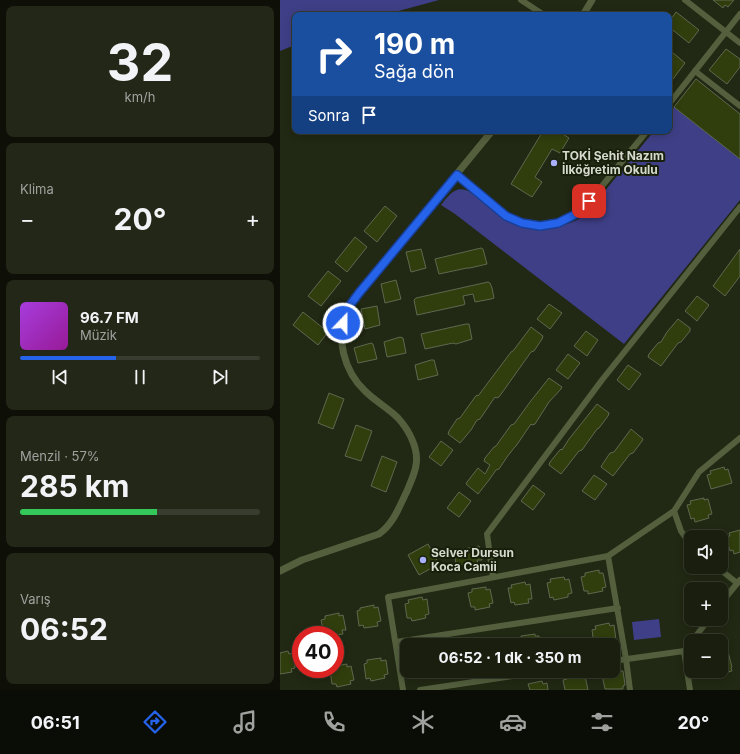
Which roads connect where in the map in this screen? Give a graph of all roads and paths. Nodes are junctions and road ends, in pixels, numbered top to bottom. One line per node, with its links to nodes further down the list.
1 (521, 0): 4 (street)
2 (592, 0): 6 (street)
3 (685, 0): 8 (street)
4 (531, 3): 5 (street)
5 (541, 12)
6 (585, 12)
7 (740, 14): 8 (street)
8 (726, 32): 9 (street); 10 (street)
9 (740, 43)
10 (695, 71): 11 (street); 12 (street)
11 (672, 100)
12 (740, 106)
13 (490, 134): 15 (street)
14 (645, 134): 15 (street)
15 (457, 175): 21 (street)
16 (740, 207): 23 (street)
17 (740, 438): 18 (street)
18 (674, 511): 19 (street); 20 (street)
19 (684, 535)
20 (608, 556): 23 (street); 26 (street)
21 (280, 571)
22 (728, 574): 24 (street)
23 (493, 577): 29 (street)
24 (739, 581): 25 (street)
25 (728, 595)
26 (618, 608): 29 (street); 31 (street)
27 (703, 626): 28 (street)
28 (697, 634)
29 (396, 642): 35 (street)
30 (684, 651): 31 (street)
31 (626, 659): 32 (street); 37 (street)
32 (620, 660)
33 (500, 678): 36 (street)
34 (688, 678): 38 (street)
35 (403, 690)
36 (420, 690)
37 (630, 690)
38 (690, 690)

